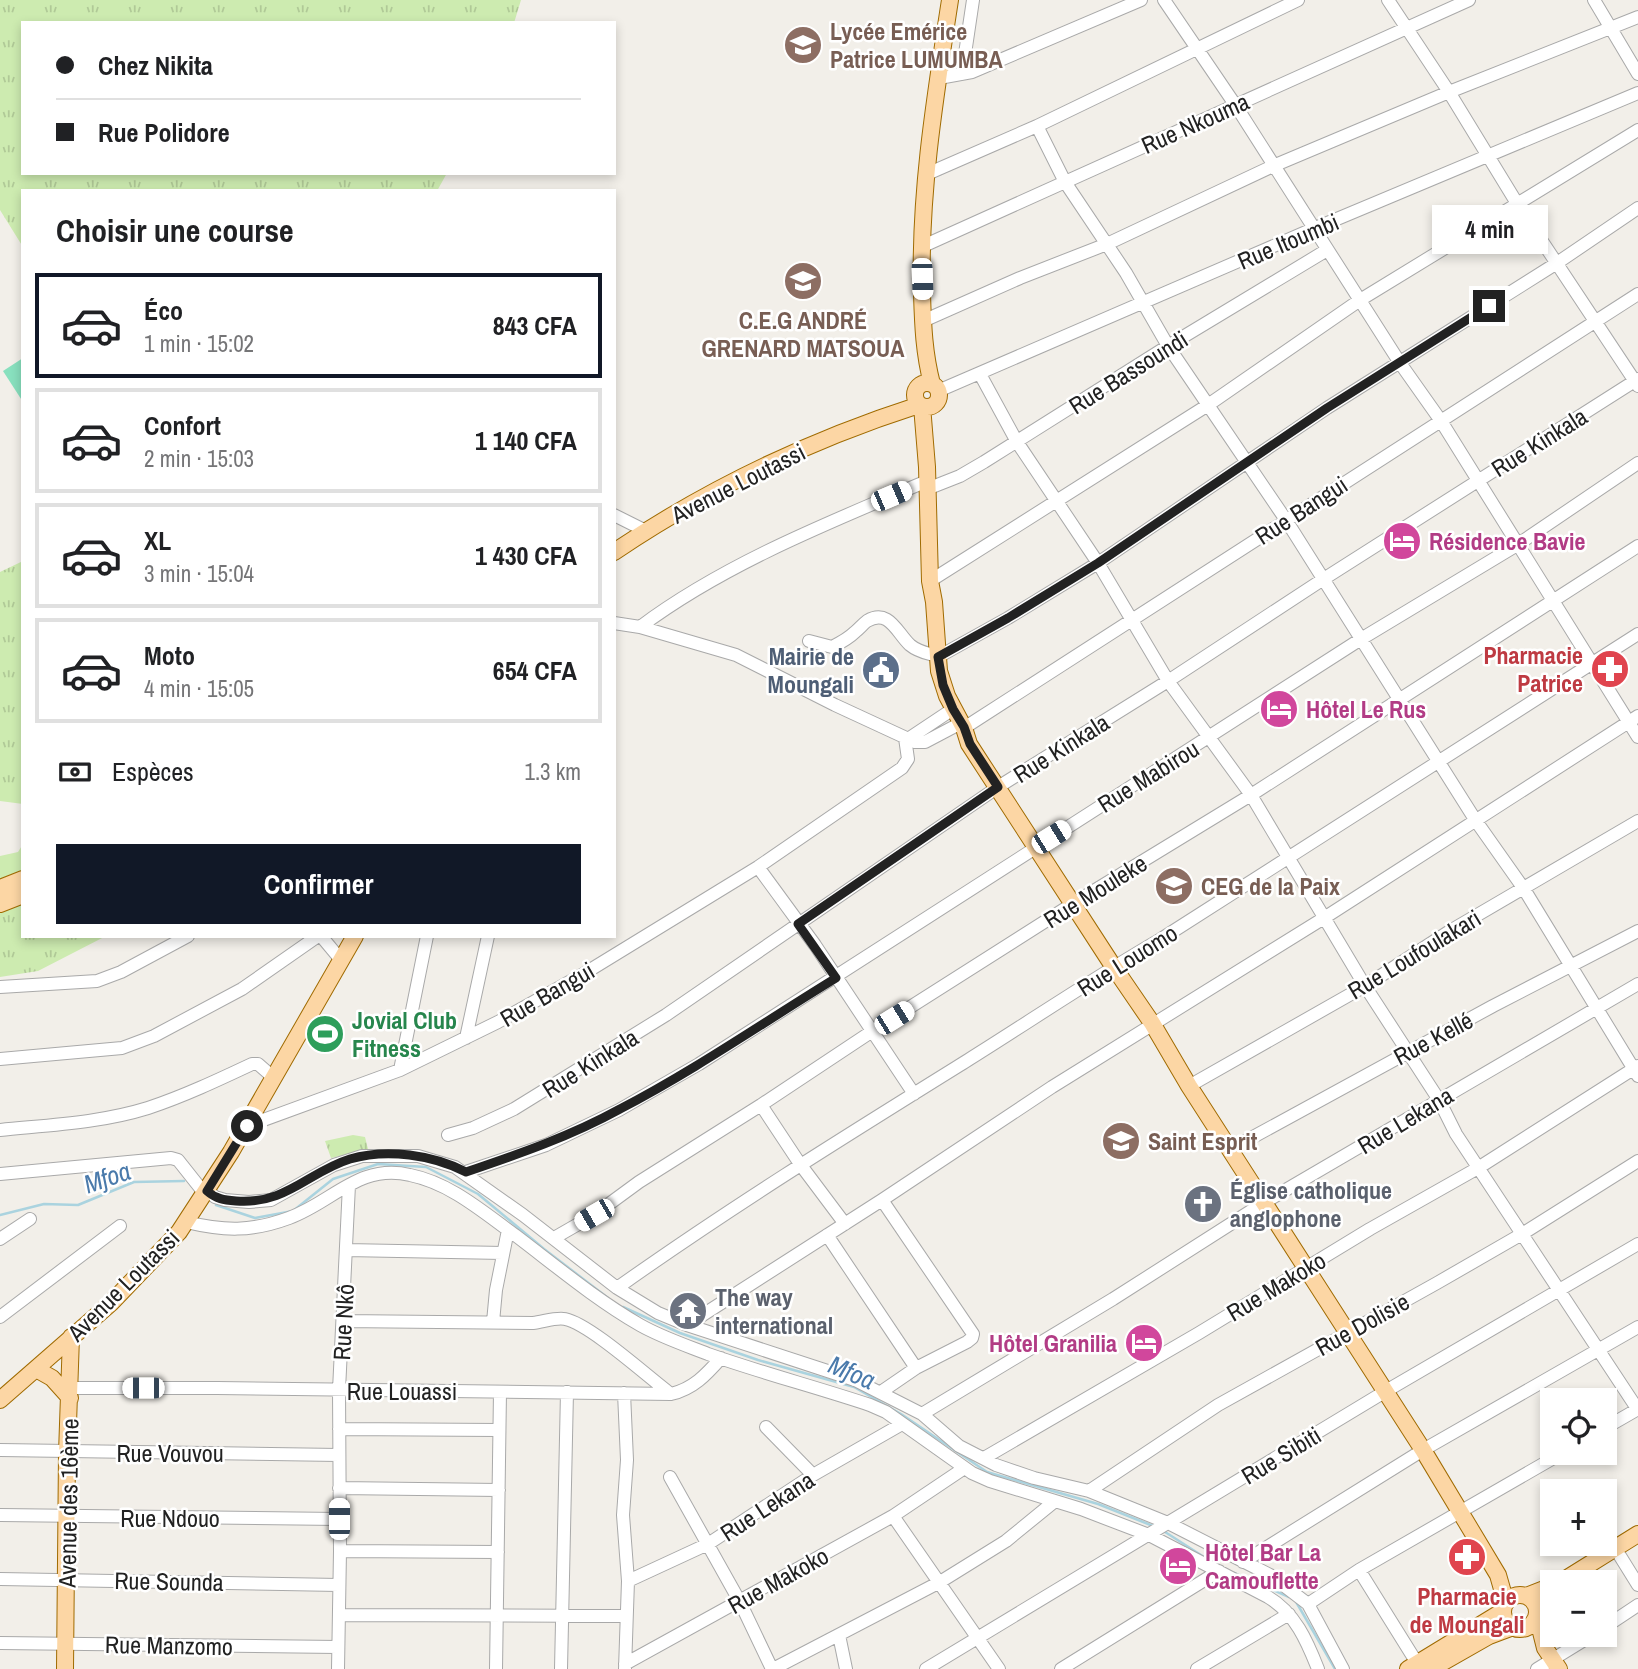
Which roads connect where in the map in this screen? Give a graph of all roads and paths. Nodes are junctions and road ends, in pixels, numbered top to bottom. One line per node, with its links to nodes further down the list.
1 (950, 0): 15 (main road)
2 (973, 0): 13 (street)
3 (1141, 0): 13 (street)
4 (1164, 0): 12 (street)
5 (1298, 0): 12 (street)
6 (1388, 0): 10 (street)
7 (1469, 0): 10 (street, Rue Nkouma)
8 (1594, 0): 11 (street)
9 (1638, 17): 11 (street)
10 (1405, 28): 16 (street); 18 (street, Rue Nkouma)
11 (1611, 29): 14 (street); 16 (street)
12 (1196, 49): 18 (street); 19 (street)
13 (962, 74): 15 (street)
14 (1638, 74)
15 (939, 78): 23 (main road)
16 (1449, 92): 21 (street); 22 (street)
17 (1638, 93): 21 (street, Rue Itoumbi)
18 (1236, 106): 22 (street); 24 (street, Rue Nkouma)
19 (1037, 126): 23 (street); 24 (street)
20 (1638, 130): 25 (street)
21 (1490, 157): 25 (street); 27 (street, Rue Itoumbi)
22 (1273, 166): 27 (street); 28 (street)
23 (927, 174): 29 (main road)
24 (1065, 182): 28 (street); 29 (street, Rue Nkouma)
25 (1518, 205): 31 (street); 33 (street)
26 (1638, 208): 31 (street)
27 (1313, 229): 30 (street); 34 (street, Rue Itoumbi)
28 (1107, 244): 34 (street); 35 (street)
29 (921, 247): 35 (main road)
30 (1326, 250): 33 (street); 37 (street, Rue Bassoundi)
31 (1557, 263): 36 (street); 38 (street)
32 (1638, 294): 36 (street, Rue Bangui)
33 (1360, 300): 38 (street); 42 (street)
34 (1144, 303): 37 (street); 39 (street, Rue Itoumbi)
35 (923, 321): 41 (main road)
36 (1594, 321): 40 (street); 43 (street, Rue Bangui)
37 (1168, 346): 42 (street); 44 (street, Rue Bassoundi)
38 (1400, 363): 43 (street); 45 (street)
39 (980, 374): 41 (street, Rue Itoumbi); 44 (street)
40 (1637, 382): 47 (street, Rue Kinkala)
41 (926, 395): 48 (main road); 52 (main road, Avenue Loutassi)
42 (1208, 405): 45 (street); 49 (street)
43 (1441, 421): 47 (street); 51 (street, Rue Bangui)
44 (1017, 442): 48 (street, Rue Bassoundi); 49 (street)
45 (1246, 463): 51 (street); 56 (street)
46 (1638, 463): 53 (street, Rue Mabirou)
47 (1478, 481): 53 (street); 57 (street, Rue Kinkala)
48 (927, 485): 58 (main road); 62 (street, Rue Bassoundi)
49 (1056, 500): 56 (street); 58 (street)
50 (616, 515): 52 (street)
51 (1286, 520): 57 (street); 60 (street, Rue Bangui)
52 (646, 531): 55 (main road, Avenue Loutassi)
53 (1517, 545): 59 (street); 64 (street, Rue Mabirou)
54 (1638, 546): 59 (street, Rue Mouleke)
55 (616, 551)
56 (1098, 563): 60 (street); 66 (street)
57 (1322, 580): 64 (street); 68 (street, Rue Kinkala)
58 (931, 586): 66 (main road)
59 (1554, 602): 67 (street); 69 (street, Rue Mouleke)
60 (1132, 620): 68 (street); 71 (street, Rue Bangui)
61 (616, 623): 62 (street)
62 (640, 627): 74 (street)
63 (1638, 634): 67 (street, Rue Louomo)
64 (1361, 639): 69 (street); 73 (street, Rue Mabirou)
65 (809, 641): 66 (street)
66 (934, 656): 71 (main road)
67 (1593, 664): 70 (street); 75 (street, Rue Louomo)
68 (1168, 681): 73 (street); 76 (street, Rue Kinkala)
69 (1401, 701): 75 (street); 77 (street, Rue Mouleke)
70 (1633, 719): 72 (street); 78 (street)
71 (955, 720): 74 (street, Rue Bangui); 76 (main road)
72 (1638, 737)
73 (1208, 738): 77 (street); 80 (street, Rue Mabirou)
74 (906, 739): 82 (street, Rue Bangui)
75 (1440, 761): 78 (street); 81 (street, Rue Louomo)
76 (998, 787): 80 (main road); 90 (street, Rue Kinkala)
77 (1251, 796): 81 (street); 87 (street, Rue Mouleke)
78 (1476, 821): 85 (street); 89 (street)
79 (1638, 821): 85 (street, Rue Loufoulakari)
80 (1036, 847): 87 (main road); 101 (street, Rue Mabirou)
81 (1287, 857): 89 (street); 100 (street, Rue Louomo)
82 (758, 867): 90 (street); 108 (street, Rue Bangui)
83 (21, 880): 84 (main road)
84 (0, 888)
85 (1524, 889): 99 (street); 103 (street, Rue Loufoulakari)
86 (21, 896): 88 (main road)
87 (1074, 903): 100 (main road); 107 (street, Rue Mouleke)
88 (0, 904)
89 (1324, 918): 103 (street); 106 (street)
90 (798, 924): 101 (street); 120 (street, Rue Kinkala)
91 (1638, 932): 99 (street, Rue Kellé)
92 (184, 938): 104 (street)
93 (316, 938): 110 (street)
94 (321, 938): 98 (street)
95 (354, 938): 98 (main road, Avenue Loutassi)
96 (427, 938): 111 (street)
97 (488, 938): 108 (street)
98 (341, 960): 113 (main road, Avenue Loutassi)
99 (1573, 965): 105 (street); 109 (street, Rue Kellé)
100 (1113, 967): 106 (main road); 115 (street, Rue Louomo)
101 (836, 978): 107 (street); 125 (street, Rue Mabirou)
102 (1638, 984): 105 (street, Rue Lekana)
103 (1364, 986): 109 (street); 114 (street, Rue Loufoulakari)
104 (0, 987)
105 (1596, 1007): 112 (street); 116 (street, Rue Lekana)
106 (1152, 1023): 114 (main road); 129 (street)
107 (871, 1032): 115 (street); 117 (street, Rue Mouleke)
108 (466, 1038): 111 (street, Rue Bangui)
109 (1408, 1052): 116 (street); 121 (street, Rue Kellé)
110 (0, 1059)
111 (400, 1070): 118 (street, Rue Bangui)
112 (1636, 1070): 124 (street, Rue Makoko)
113 (274, 1078): 118 (main road, Avenue Loutassi); 119 (street)
114 (1189, 1086): 121 (main road)
115 (914, 1094): 123 (street, Rue Louomo)
116 (1439, 1100): 124 (street); 130 (street, Rue Lekana)
117 (761, 1105): 123 (street); 138 (street, Rue Mouleke)
118 (247, 1126): 128 (main road, Avenue Loutassi)
119 (0, 1130)
120 (448, 1135)
121 (1231, 1149): 130 (main road)
122 (1638, 1161): 136 (street, Rue Dolisie)
123 (800, 1164): 133 (street); 144 (street, Rue Louomo)
124 (1478, 1168): 136 (street); 143 (street, Rue Makoko)
125 (466, 1172): 128 (street); 138 (street)
126 (0, 1174): 128 (street)
127 (349, 1185): 132 (street); 135 (street); 141 (street, Rue Nkô)
128 (206, 1192): 132 (main road, Avenue Loutassi)
129 (882, 1200): 133 (street); 155 (street)
130 (1265, 1202): 143 (main road); 167 (street, Rue Lekana)
131 (30, 1219): 139 (street)
132 (186, 1222): 152 (main road, Avenue Loutassi)
133 (845, 1224): 137 (street)
134 (120, 1226): 146 (street)
135 (508, 1230): 142 (street); 154 (street)
136 (1522, 1234): 145 (street); 151 (street, Rue Dolisie)
137 (827, 1235): 149 (street); 155 (street)
138 (554, 1238): 144 (street)
139 (0, 1239)
140 (1638, 1244): 145 (street, Rue Sibiti)
141 (346, 1250): 142 (street); 147 (street, Rue Nkô)
142 (503, 1253): 148 (street)
143 (1306, 1268): 151 (main road); 177 (street, Rue Makoko)
144 (617, 1288): 149 (street)
145 (1559, 1290): 153 (street); 158 (street, Rue Sibiti)
146 (0, 1317)
147 (343, 1321): 148 (street); 157 (street, Rue Nkô)
148 (493, 1322): 164 (street)
149 (687, 1325): 162 (street)
150 (1638, 1327): 153 (street)
151 (1349, 1331): 158 (main road); 184 (street, Rue Dolisie)
152 (71, 1337): 156 (main road, Avenue Loutassi); 159 (main road, Avenue des 16ème)
153 (1600, 1350): 166 (street); 174 (street)
154 (721, 1358): 164 (street, Rue Louassi); 169 (street)
155 (916, 1368): 162 (street)
156 (36, 1369): 159 (main road); 165 (main road, Avenue Loutassi)
157 (339, 1390): 159 (street, Rue Louassi); 160 (street, Rue Louassi); 171 (street, Rue Nkô)
158 (1386, 1391): 174 (main road); 191 (street, Rue Sibiti)
159 (67, 1392): 175 (main road, Avenue des 16ème)
160 (500, 1392): 161 (street, Rue Louassi); 172 (street)
161 (567, 1392): 163 (street, Rue Louassi); 222 (street)
162 (881, 1392): 167 (street)
163 (624, 1393): 164 (street, Rue Louassi); 207 (street)
164 (671, 1394)
165 (0, 1400)
166 (1638, 1409): 168 (street)
167 (922, 1414): 177 (street)
168 (1617, 1421)
169 (902, 1424): 179 (street); 180 (street, Rue Lekana)
170 (766, 1427): 180 (street)
171 (339, 1429): 172 (street); 176 (street, Rue Nkô)
172 (499, 1430): 183 (street)
173 (0, 1450): 175 (street, Rue Vouvou)
174 (1423, 1450): 186 (main road); 199 (street)
175 (67, 1453): 176 (street, Rue Vouvou); 189 (main road, Avenue des 16ème)
176 (339, 1455): 182 (street, Rue Nkô)
177 (984, 1458): 184 (street)
178 (1542, 1465): 186 (street)
179 (963, 1469): 185 (street); 188 (street, Rue Makoko)
180 (813, 1475): 194 (street, Rue Lekana)
181 (670, 1477): 194 (street)
182 (339, 1488): 183 (street); 190 (street, Rue Nkô)
183 (499, 1490): 197 (street)
184 (1089, 1490): 191 (street)
185 (1055, 1501): 193 (street); 208 (street)
186 (1461, 1512): 200 (street); 204 (main road)
187 (0, 1515): 189 (street, Rue Ndouo)
188 (892, 1516): 208 (street); 213 (street, Rue Makoko)
189 (66, 1518): 190 (street, Rue Ndouo); 206 (main road, Avenue des 16ème)
190 (339, 1519): 196 (street, Rue Nkô)
191 (1166, 1524): 193 (street, Rue Sibiti); 199 (street)
192 (1638, 1534): 201 (main road)
193 (1149, 1535): 203 (street); 227 (street, Rue Sibiti)
194 (708, 1544): 207 (street, Rue Lekana); 213 (street)
195 (1638, 1545): 198 (main road)
196 (340, 1551): 197 (street); 209 (street, Rue Nkô)
197 (498, 1552): 221 (street)
198 (1620, 1556): 202 (main road); 210 (street)
199 (1243, 1562): 214 (street)
200 (1359, 1570): 214 (street); 234 (street)
201 (1580, 1570)
202 (1598, 1570)
203 (1219, 1571): 218 (street); 243 (street)
204 (1498, 1575): 212 (main road); 216 (main road)
205 (0, 1579): 206 (street, Rue Sounda)
206 (66, 1579): 209 (street, Rue Sounda); 229 (main road, Avenue des 16ème)
207 (628, 1581): 223 (street)
208 (940, 1581): 226 (street); 227 (street)
209 (339, 1585): 220 (street, Rue Nkô)
210 (1638, 1585)
211 (1540, 1590): 212 (main road)
212 (1524, 1595): 216 (main road); 219 (main road)
213 (740, 1602): 233 (street, Rue Makoko); 239 (street)
214 (1308, 1604): 246 (street)
215 (1638, 1605): 224 (street)
216 (1504, 1607): 225 (main road); 234 (main road)
217 (1540, 1611): 219 (main road)
218 (1289, 1614): 244 (street); 245 (street)
219 (1537, 1614): 225 (main road); 232 (main road)
220 (339, 1615): 221 (street); 230 (street, Rue Nkô)
221 (497, 1616): 222 (street); 237 (street)
222 (562, 1616): 223 (street); 238 (street)
223 (626, 1616): 233 (street)
224 (1617, 1619)
225 (1516, 1628): 232 (main road); 234 (main road)
226 (839, 1635): 239 (street); 240 (street)
227 (979, 1637): 241 (street, Rue Sibiti); 242 (street)
228 (0, 1643): 229 (street, Rue Manzomo)
229 (65, 1643): 230 (street, Rue Manzomo); 235 (main road, Avenue des 16ème)
230 (338, 1647): 236 (street, Rue Nkô)
231 (1572, 1647): 232 (street)
232 (1552, 1659): 247 (street)
233 (625, 1667)
234 (1419, 1667)
235 (65, 1669)
236 (338, 1669)
237 (496, 1669)
238 (561, 1669)
239 (773, 1669)
240 (846, 1669)
241 (926, 1669)
242 (999, 1669)
243 (1061, 1669)
244 (1197, 1669)
245 (1318, 1669)
246 (1343, 1669)
247 (1537, 1669)

